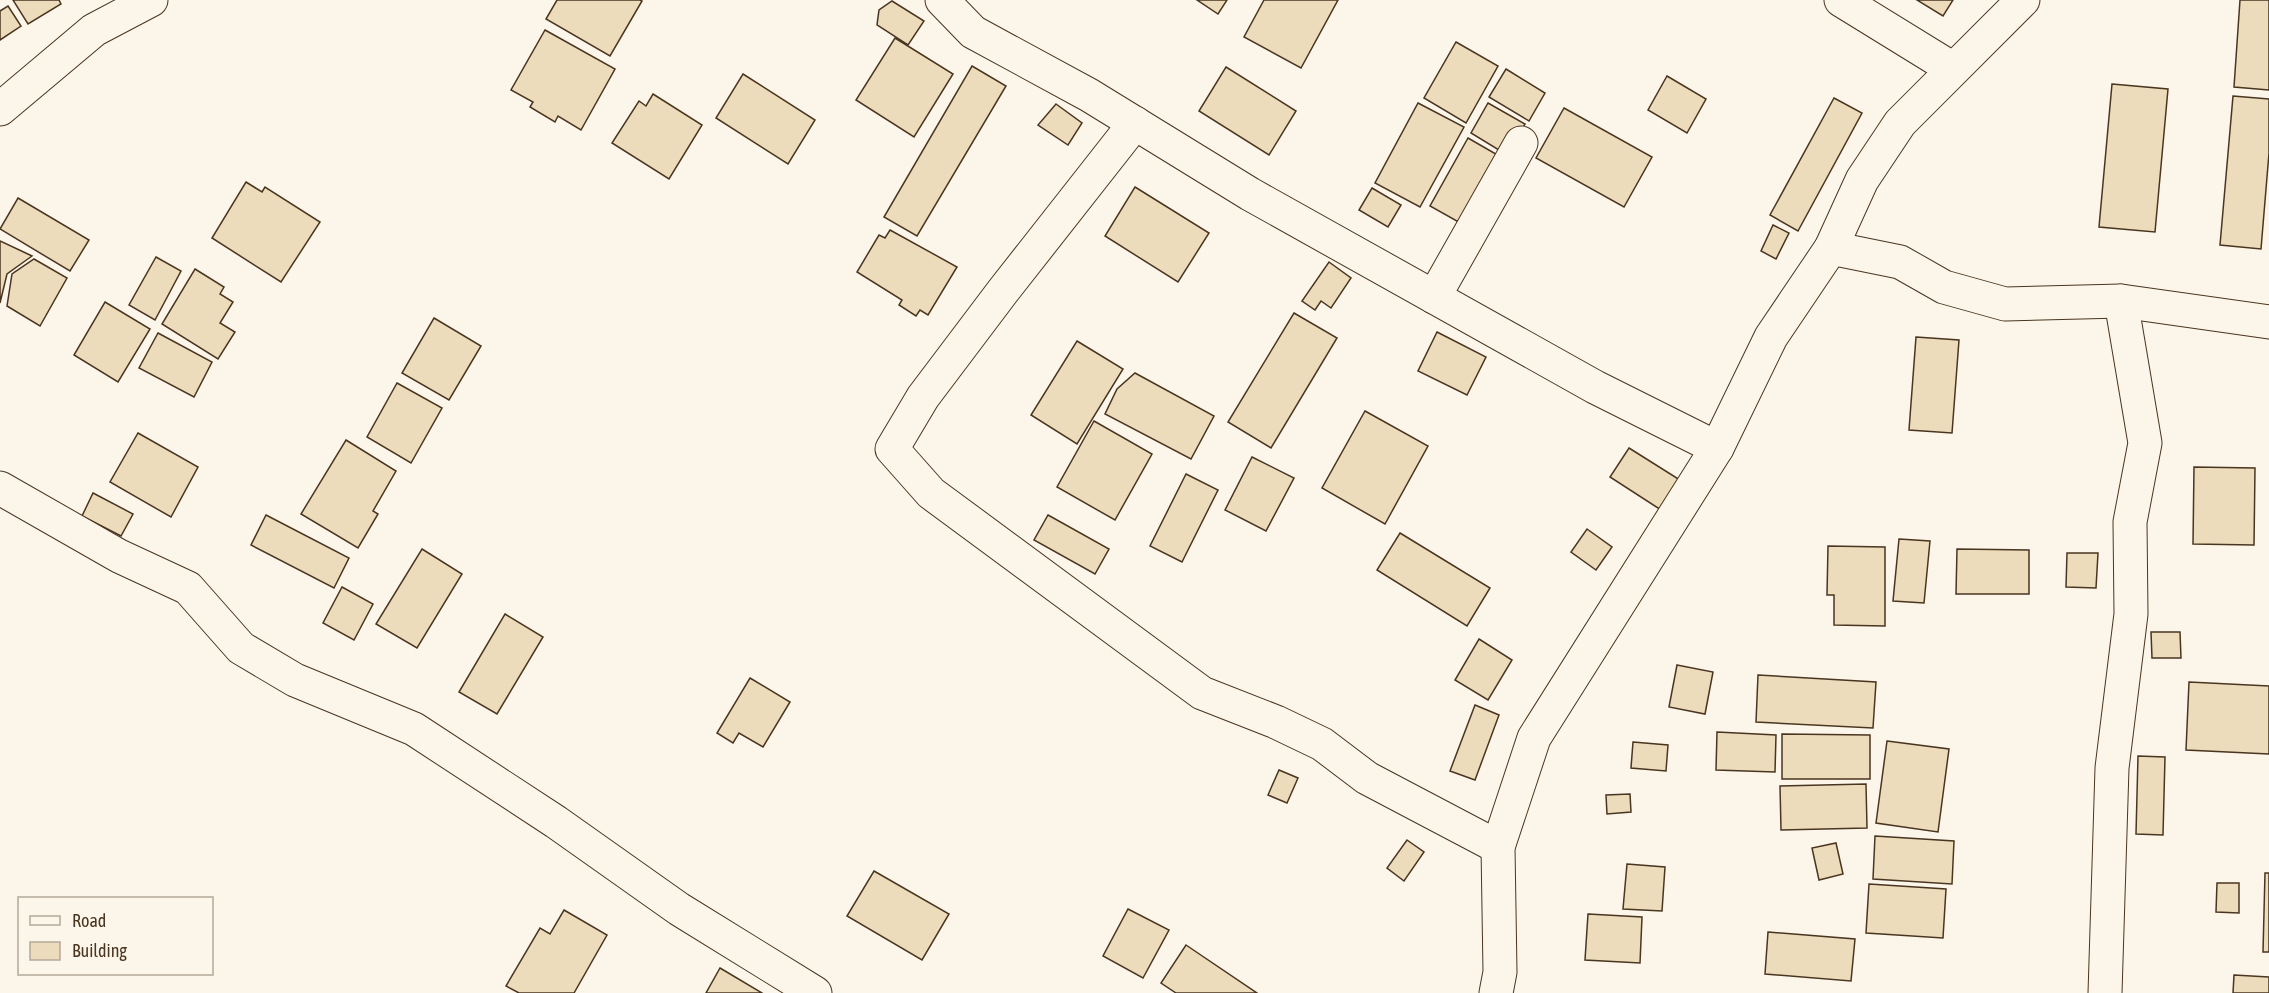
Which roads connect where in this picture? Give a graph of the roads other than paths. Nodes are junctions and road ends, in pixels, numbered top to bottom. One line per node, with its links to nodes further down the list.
1 (151, 0): 6 (street)
2 (942, 0): 7 (street)
3 (1841, 0): 5 (street)
4 (2023, 0): 5 (street)
5 (1953, 69): 9 (street)
6 (0, 109)
7 (1135, 123): 10 (street); 15 (street)
8 (1521, 144): 10 (street)
9 (1831, 248): 11 (street); 13 (street)
10 (1434, 297): 13 (street)
11 (2121, 301): 12 (street); 18 (street)
12 (2269, 322)
13 (1717, 448): 15 (street)
14 (0, 488): 16 (street)
15 (1498, 847): 17 (street)
16 (815, 993)
17 (1496, 993)
18 (2105, 993)

